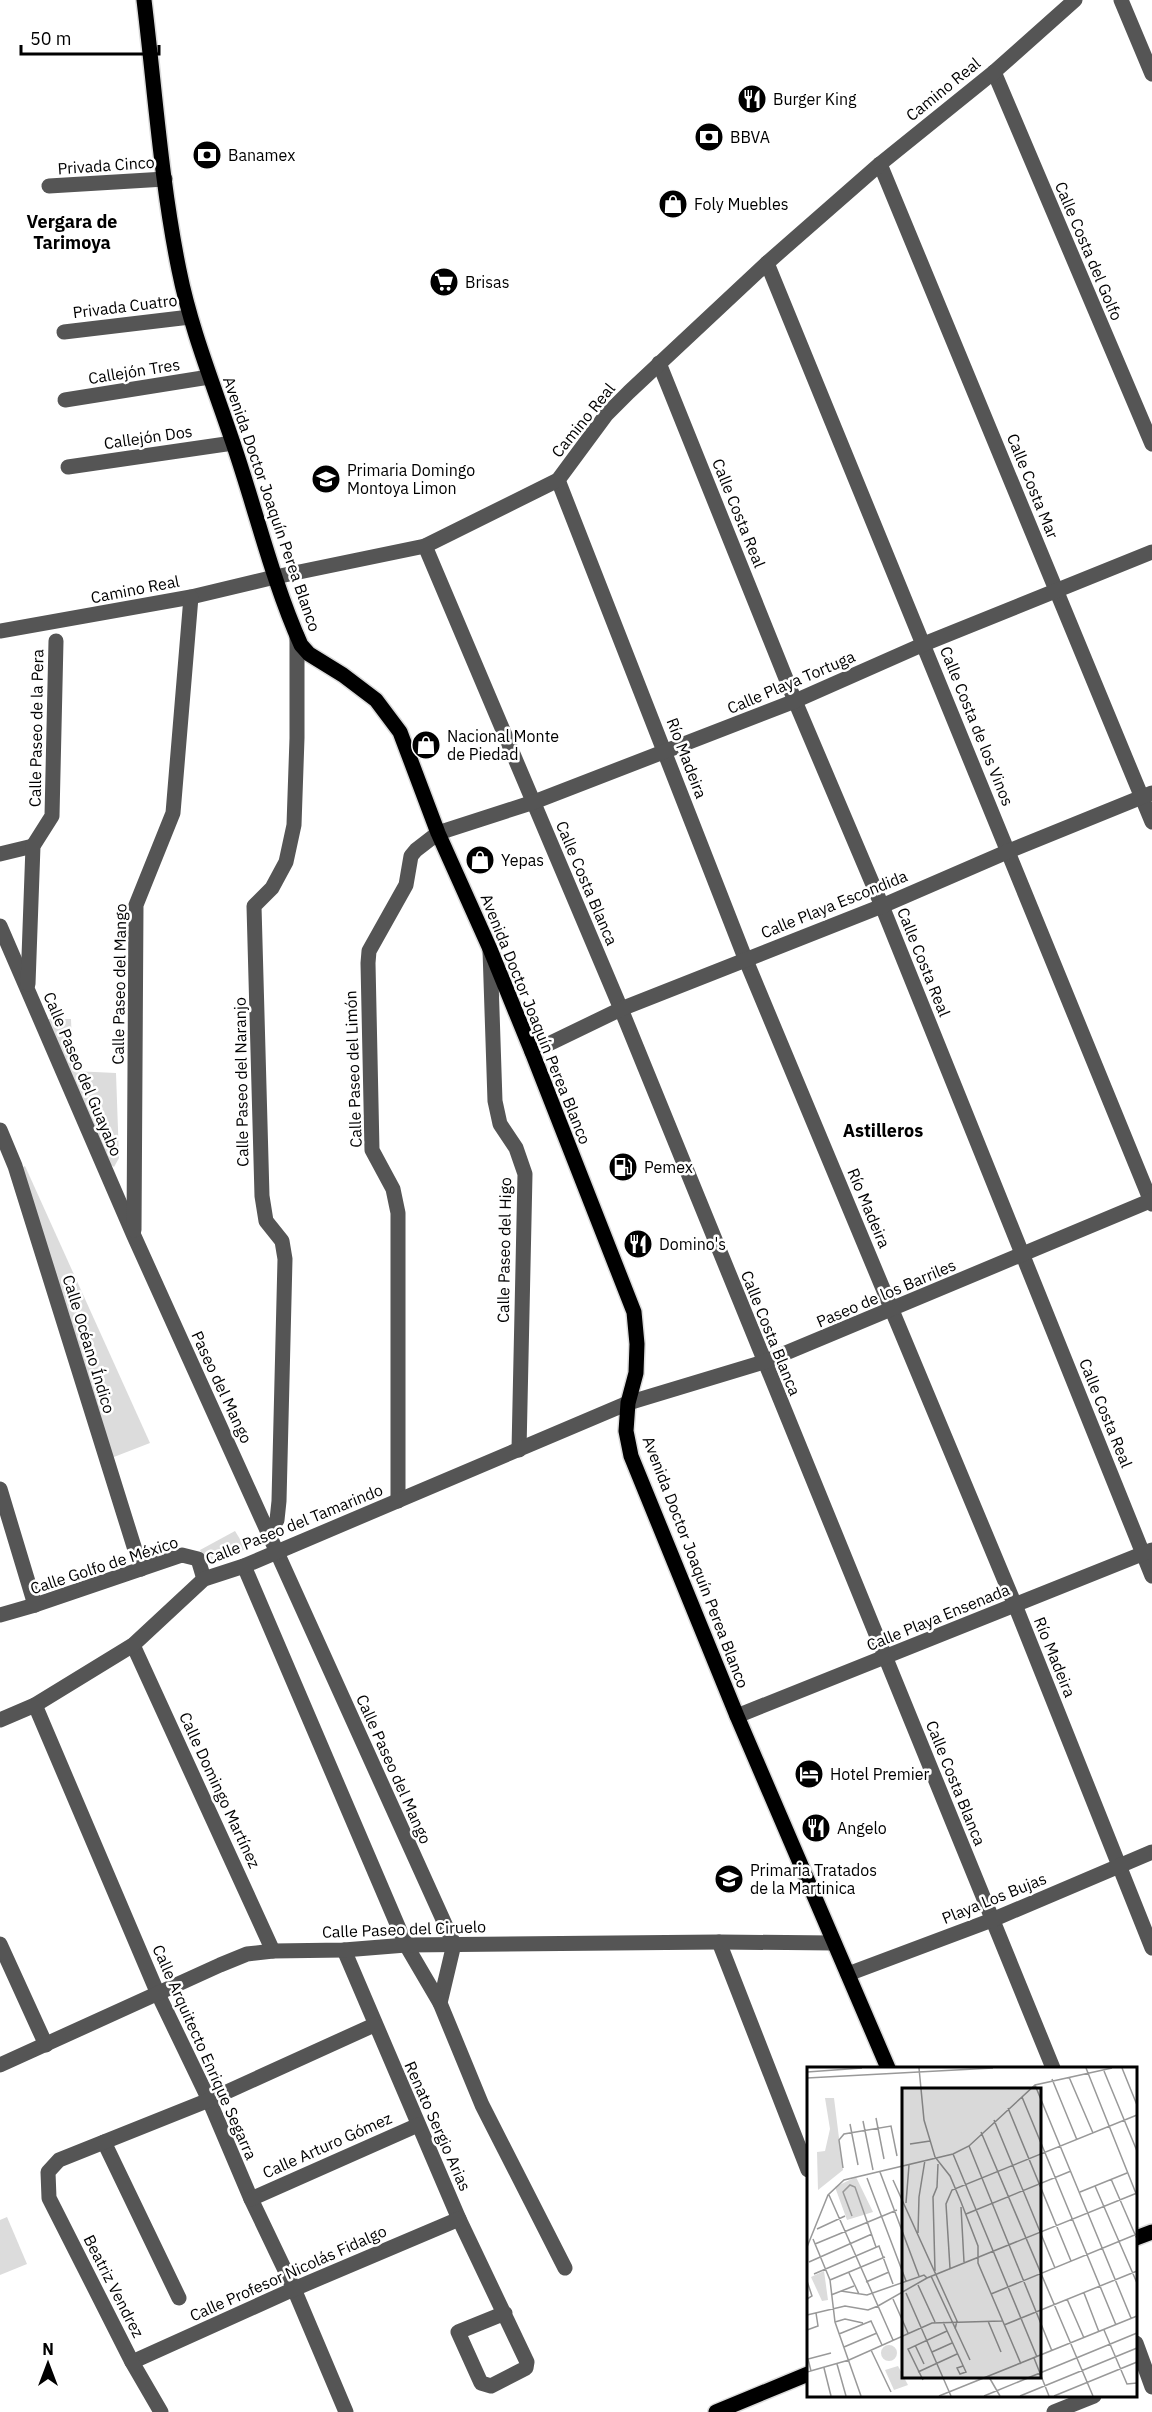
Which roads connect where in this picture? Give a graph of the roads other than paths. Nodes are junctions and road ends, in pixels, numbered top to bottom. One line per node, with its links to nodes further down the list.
1 (144, 0): 7 (main road, Avenida Doctor Joaquín Perea Blanco)
2 (1075, 0): 4 (street, Camino Real)
3 (1121, 0): 5 (street)
4 (994, 72): 6 (street, Camino Real); 16 (street, Calle Costa del Golfo)
5 (1152, 74)
6 (880, 164): 9 (street, Camino Real); 22 (street, Calle Costa Mar)
7 (165, 179): 8 (street, Privada Cinco); 10 (main road, Avenida Doctor Joaquín Perea Blanco)
8 (49, 186)
9 (767, 262): 12 (street, Camino Real); 27 (street, Calle Costa de los Vinos)
10 (190, 317): 11 (street, Privada Cuatro); 13 (main road, Avenida Doctor Joaquín Perea Blanco)
11 (64, 332)
12 (659, 363): 18 (street, Camino Real); 28 (street, Calle Costa Real)
13 (209, 377): 14 (street, Callejón Tres); 15 (main road, Avenida Doctor Joaquín Perea Blanco)
14 (65, 400)
15 (233, 443): 17 (street, Callejón Dos); 21 (main road, Avenida Doctor Joaquín Perea Blanco)
16 (1152, 444)
17 (68, 467)
18 (558, 480): 19 (street, Camino Real); 29 (street, Río Madeira)
19 (425, 546): 21 (street, Camino Real); 31 (street, Calle Costa Blanca)
20 (1152, 552): 22 (street, Calle Playa Tortuga)
21 (275, 577): 23 (street, Camino Real); 25 (main road, Avenida Doctor Joaquín Perea Blanco)
22 (1056, 590): 27 (street, Calle Playa Tortuga); 30 (street, Calle Costa Mar)
23 (191, 597): 24 (street, Camino Real); 46 (street, Calle Paseo del Mango)
24 (0, 631)
25 (297, 636): 33 (main road, Avenida Doctor Joaquín Perea Blanco); 54 (street, Calle Paseo del Naranjo)
26 (56, 641): 34 (street, Calle Paseo de la Pera)
27 (924, 644): 28 (street, Calle Playa Tortuga); 35 (street, Calle Costa de los Vinos)
28 (795, 701): 29 (street, Calle Playa Tortuga); 37 (street, Calle Costa Real)
29 (666, 752): 31 (street, Calle Playa Tortuga); 40 (street, Río Madeira)
30 (1147, 795): 32 (street, Calle Costa Mar); 35 (street, Calle Playa Escondida)
31 (534, 802): 33 (street, Calle Playa Tortuga); 42 (street, Calle Costa Blanca)
32 (1152, 822)
33 (438, 833): 39 (main road, Avenida Doctor Joaquín Perea Blanco); 53 (street, Calle Paseo del Limón)
34 (33, 846): 36 (street); 41 (street, Calle Paseo de la Pera)
35 (1009, 851): 37 (street, Calle Playa Escondida); 45 (street, Calle Costa de los Vinos)
36 (0, 854)
37 (882, 906): 40 (street, Calle Playa Escondida); 47 (street, Calle Costa Real)
38 (0, 926): 41 (street, Calle Paseo del Guayabo)
39 (490, 949): 43 (main road, Avenida Doctor Joaquín Perea Blanco); 51 (street, Calle Paseo del Higo)
40 (746, 958): 42 (street, Calle Playa Escondida); 48 (street, Río Madeira)
41 (27, 990): 46 (street, Calle Paseo del Guayabo)
42 (621, 1009): 43 (street, Calle Playa Escondida); 49 (street, Calle Costa Blanca)
43 (532, 1052): 50 (main road, Avenida Doctor Joaquín Perea Blanco)
44 (0, 1130): 58 (street, Calle Océano Índico)
45 (1152, 1202): 47 (street, Paseo de los Barriles)
46 (134, 1236): 54 (street, Paseo del Mango)
47 (1022, 1254): 48 (street, Paseo de los Barriles); 55 (street, Calle Costa Real)
48 (892, 1310): 49 (street, Paseo de los Barriles); 62 (street, Río Madeira)
49 (764, 1362): 50 (street, Paseo de los Barriles); 65 (street, Calle Costa Blanca)
50 (628, 1403): 51 (street, Calle Paseo del Tamarindo); 67 (main road, Avenida Doctor Joaquín Perea Blanco)
51 (519, 1450): 53 (street, Calle Paseo del Tamarindo)
52 (0, 1489): 61 (street)
53 (398, 1501): 56 (street, Calle Paseo del Tamarindo)
54 (269, 1531): 56 (street, Paseo del Mango)
55 (1148, 1552): 59 (street, Calle Costa Real); 62 (street, Calle Playa Ensenada)
56 (276, 1553): 57 (street, Calle Paseo del Tamarindo); 75 (street, Calle Paseo del Mango)
57 (244, 1566): 60 (street, Calle Paseo del Tamarindo); 76 (street)
58 (141, 1569): 60 (street, Calle Golfo de México); 61 (street, Calle Golfo de México)
59 (1152, 1576)
60 (204, 1579): 64 (street, Calle Paseo del Tamarindo)
61 (36, 1605): 63 (street, Calle Golfo de México)
62 (1015, 1605): 65 (street, Calle Playa Ensenada); 70 (street, Río Madeira)
63 (0, 1615)
64 (134, 1645): 66 (street, Calle Paseo del Tamarindo); 78 (street, Calle Domingo Martínez)
65 (885, 1658): 67 (street, Calle Playa Ensenada); 71 (street, Calle Costa Blanca)
66 (35, 1705): 68 (street, Calle Paseo del Tamarindo); 81 (street, Calle Arquitecto Enrique Segarra)
67 (737, 1716): 73 (main road, Avenida Doctor Joaquín Perea Blanco)
68 (0, 1720)
69 (1152, 1852): 70 (street, Playa Los Bujas)
70 (1120, 1865): 71 (street, Playa Los Bujas); 77 (street, Río Madeira)
71 (992, 1920): 80 (street, Playa Los Bujas); 87 (street, Calle Costa Blanca)
72 (719, 1942): 73 (street, Calle Paseo del Ciruelo); 75 (street, Calle Paseo del Ciruelo); 91 (street)
73 (834, 1943): 80 (main road, Avenida Doctor Joaquín Perea Blanco)
74 (0, 1944): 84 (street)
75 (454, 1944): 76 (street, Calle Paseo del Ciruelo); 82 (street)
76 (406, 1945): 79 (street, Calle Paseo del Ciruelo); 82 (street)
77 (1152, 1948)
78 (273, 1950): 79 (street, Calle Paseo del Ciruelo); 81 (street, Calle Paseo del Ciruelo)
79 (344, 1950): 83 (street, Renato Sergio Arias)
80 (848, 1974): 86 (main road, Avenida Doctor Joaquín Perea Blanco)
81 (158, 1994): 84 (street, Calle Paseo del Ciruelo); 88 (street, Calle Arquitecto Enrique Segarra)
82 (440, 2003): 96 (street)
83 (374, 2025): 88 (street); 89 (street, Renato Sergio Arias)
84 (46, 2044): 85 (street, Calle Paseo del Ciruelo)
85 (0, 2065)
86 (888, 2067)
87 (1053, 2067)
88 (209, 2100): 90 (street); 92 (street, Calle Arquitecto Enrique Segarra)
89 (418, 2125): 92 (street, Calle Arturo Gómez); 93 (street, Renato Sergio Arias)
90 (104, 2142): 98 (street); 101 (street, Beatriz Vendrez)
91 (807, 2167)
92 (251, 2199): 97 (street, Calle Arquitecto Enrique Segarra)
93 (459, 2219): 97 (street, Calle Profesor Nicolás Fidalgo); 99 (street, Renato Sergio Arias)
94 (1152, 2232): 95 (main road)
95 (1137, 2238)
96 (565, 2268)
97 (294, 2289): 101 (street, Calle Profesor Nicolás Fidalgo); 107 (street, Calle Arquitecto Enrique Segarra)
98 (179, 2298)
99 (505, 2313): 99 (street, Renato Sergio Arias)
100 (1137, 2346): 103 (street)
101 (132, 2362): 106 (street, Beatriz Vendrez)
102 (807, 2374): 105 (main road)
103 (1147, 2377)
104 (1092, 2397): 108 (street)
105 (724, 2411)
106 (161, 2412)
107 (346, 2412)
108 (1054, 2412)

